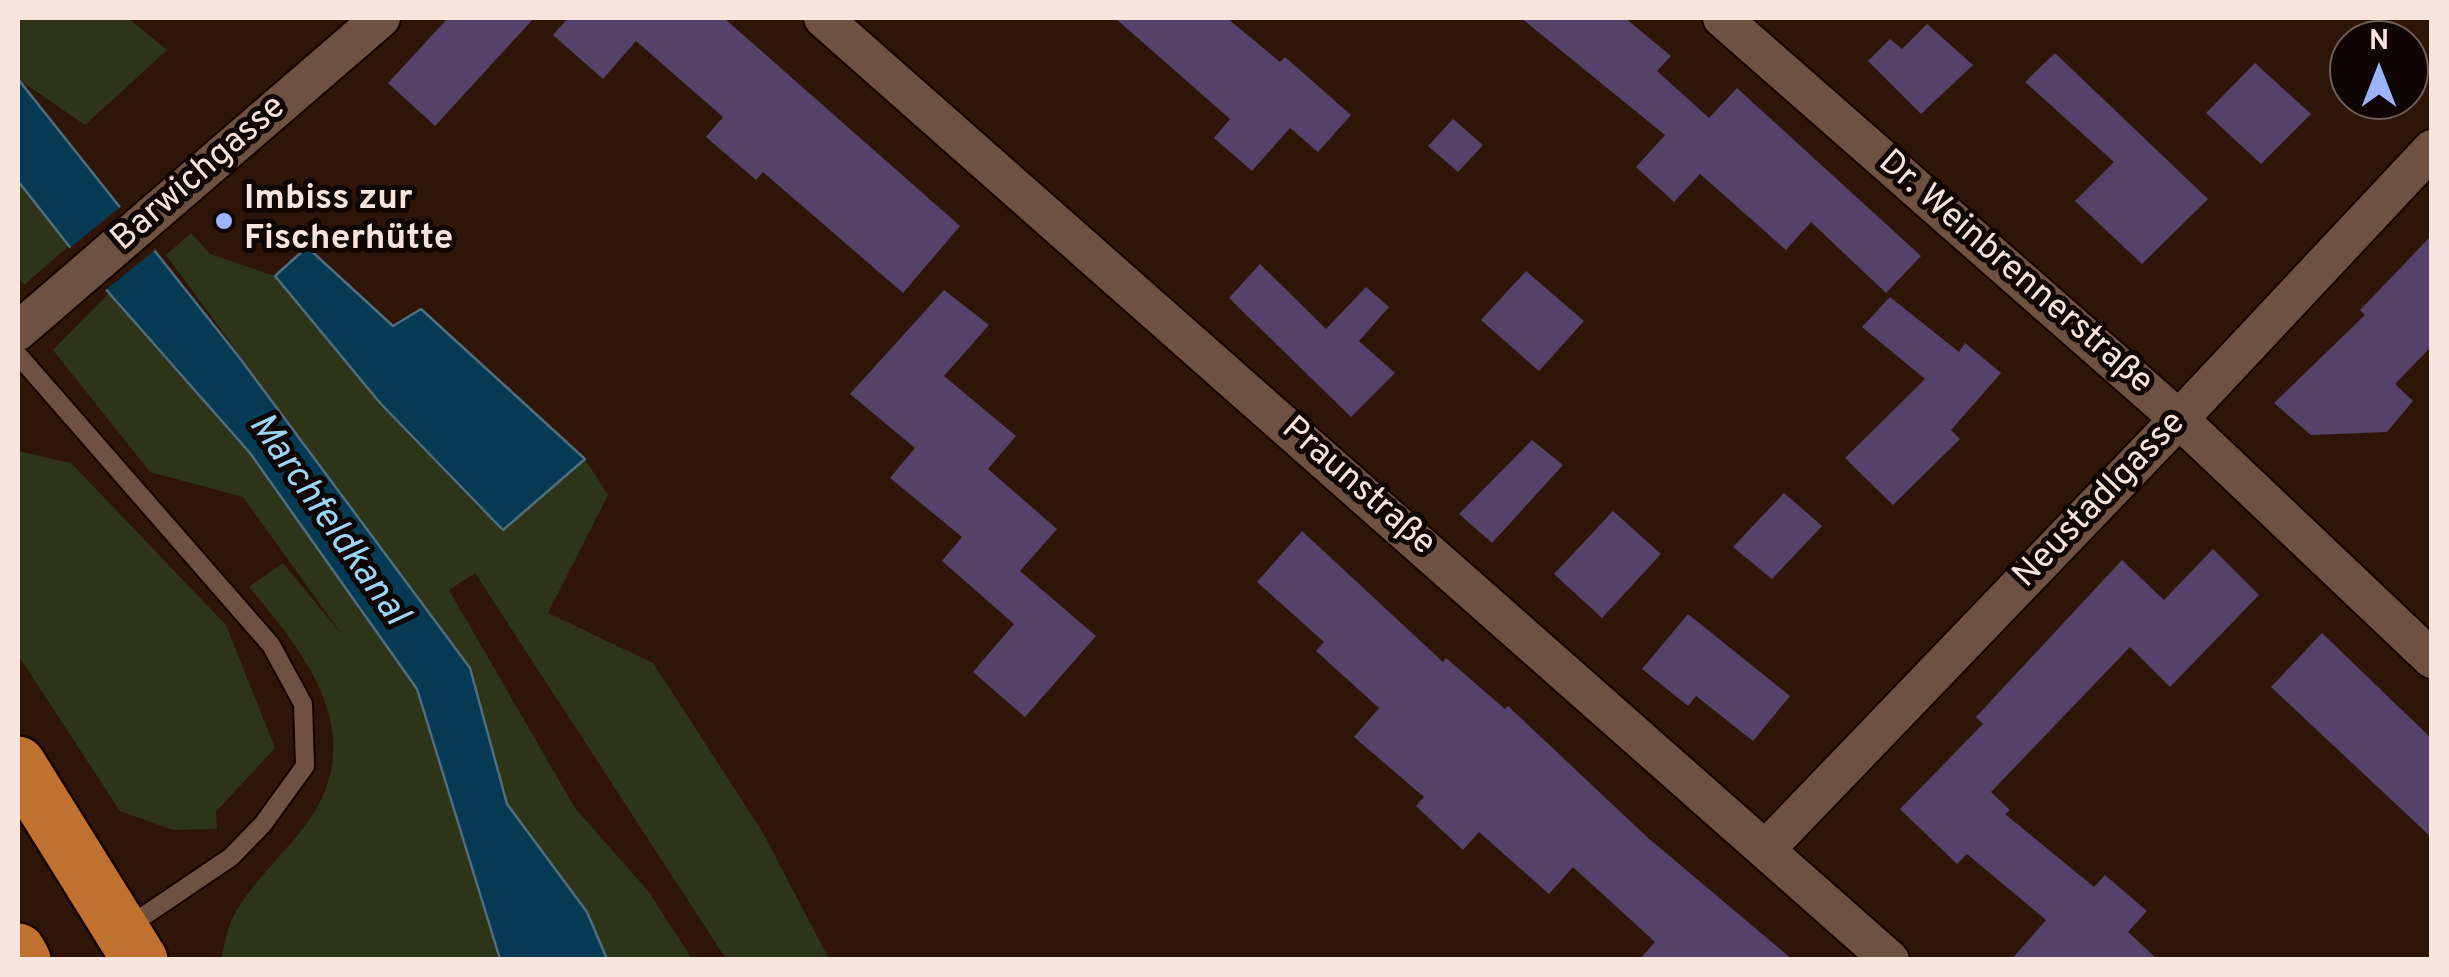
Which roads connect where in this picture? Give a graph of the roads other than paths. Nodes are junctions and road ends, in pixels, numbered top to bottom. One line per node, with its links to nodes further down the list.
1 (381, 18): 5 (street, Barwichgasse)
2 (823, 18): 10 (street, Praunstraße)
3 (1722, 18): 7 (street, Dr. Weinbrennerstraße)
4 (2432, 149): 7 (street, Neustadlgasse)
5 (18, 331)
6 (18, 354): 11 (lane)
7 (2179, 419): 8 (street, Dr. Weinbrennerstraße); 10 (street, Neustadlgasse)
8 (2432, 659)
9 (18, 764): 11 (highway)
10 (1766, 849): 14 (street, Praunstraße)
11 (131, 946)
12 (18, 950): 13 (highway)
13 (23, 960)
14 (1890, 960)

